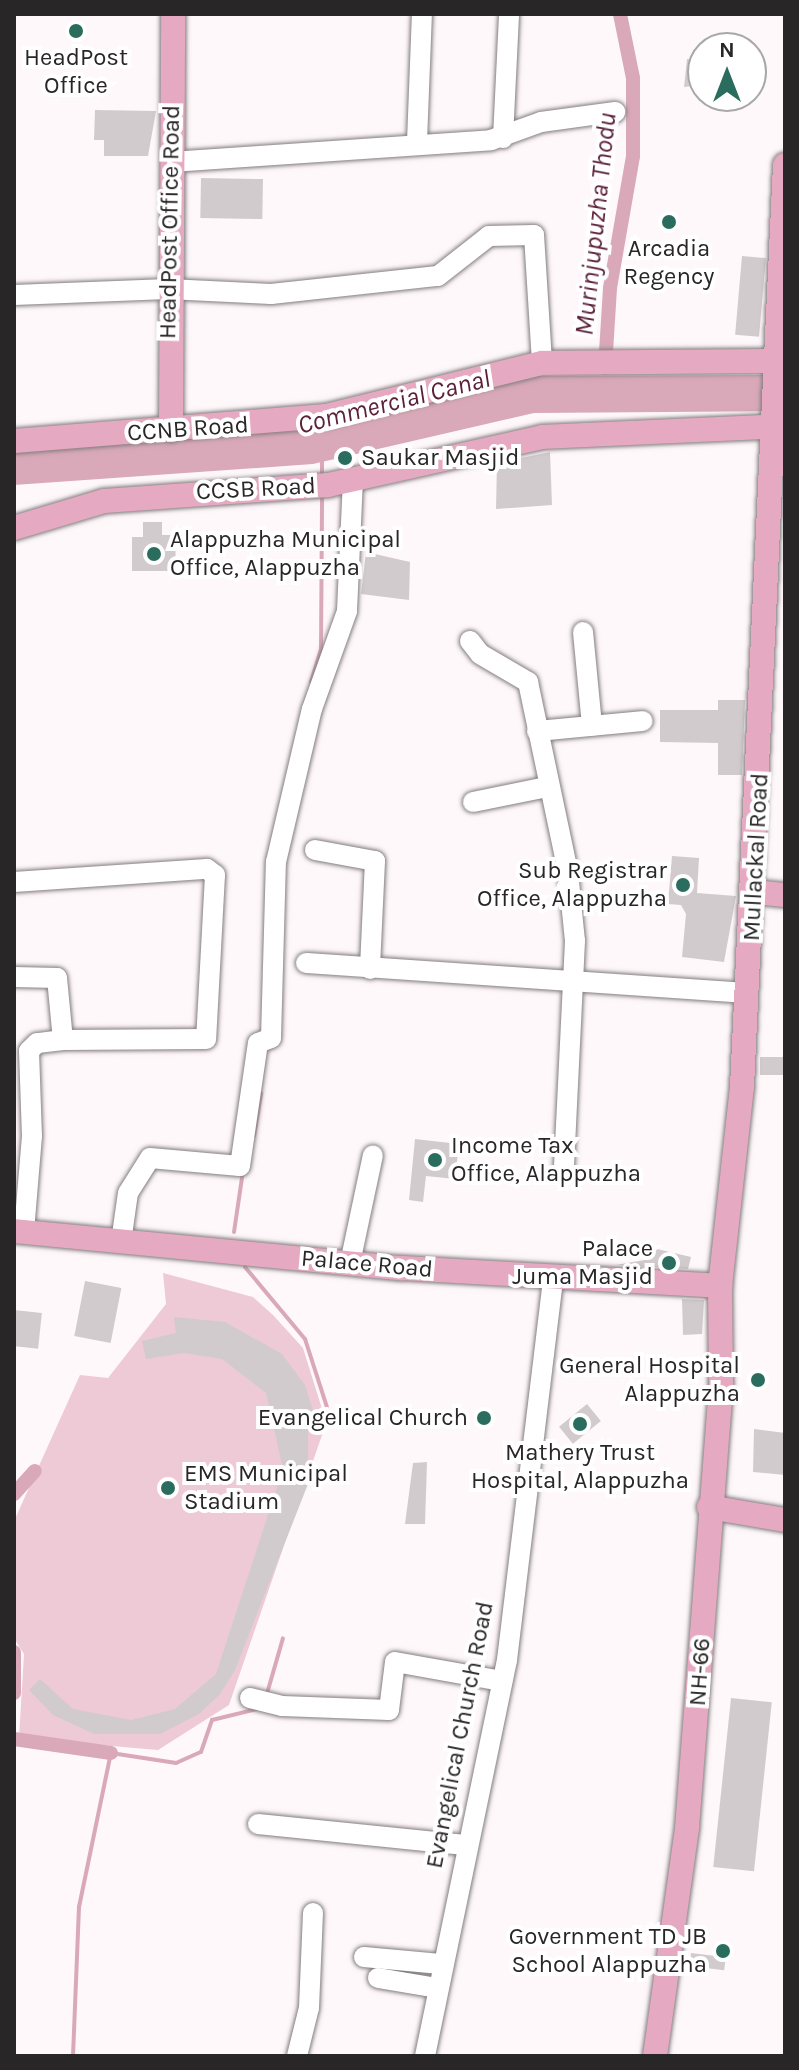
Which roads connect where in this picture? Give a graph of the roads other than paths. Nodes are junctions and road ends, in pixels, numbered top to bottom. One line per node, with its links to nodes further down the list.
1 (173, 14): 7 (main road, HeadPost Office Road)
2 (422, 14): 6 (street)
3 (509, 14): 5 (street)
4 (615, 112): 5 (street)
5 (503, 138): 6 (street)
6 (417, 142): 7 (street)
7 (171, 162): 9 (main road, HeadPost Office Road)
8 (785, 165): 12 (main road)
9 (168, 289): 10 (street); 11 (street); 14 (main road, HeadPost Office Road)
10 (14, 295)
11 (542, 363): 12 (main road, CCNB Road); 14 (main road, CCNB Road)
12 (779, 363): 13 (main road, Mullackal Road)
13 (778, 424): 16 (main road, CCSB Road); 27 (main road, Mullackal Road)
14 (171, 430): 15 (main road, CCNB Road)
15 (14, 441)
16 (353, 480): 17 (main road, CCSB Road); 39 (street)
17 (14, 528)
18 (583, 632): 21 (street)
19 (470, 641): 22 (street)
20 (643, 721): 21 (street)
21 (592, 726): 22 (street)
22 (537, 731): 23 (street)
23 (547, 787): 24 (street); 32 (street)
24 (473, 802)
25 (315, 850): 30 (street)
26 (14, 882): 34 (street)
27 (755, 892): 28 (main road); 33 (main road, Mullackal Road)
28 (785, 895)
29 (306, 963): 30 (street)
30 (370, 969): 32 (street)
31 (14, 977): 34 (street)
32 (573, 981): 33 (street); 37 (street)
33 (748, 993): 42 (main road, Mullackal Road)
34 (63, 1040): 35 (street)
35 (23, 1045): 38 (street)
36 (373, 1155): 40 (street)
37 (564, 1169)
38 (19, 1231): 39 (main road, Palace Road)
39 (121, 1242): 40 (main road, Palace Road)
40 (350, 1263): 41 (main road, Palace Road)
41 (553, 1279): 42 (main road, Palace Road); 45 (street, Evangelical Church Road)
42 (720, 1286): 43 (main road, NH-66)
43 (709, 1507): 44 (main road); 56 (main road, NH-66)
44 (785, 1520)
45 (502, 1681): 46 (street); 48 (street, Evangelical Church Road)
46 (250, 1698)
47 (258, 1824): 48 (street)
48 (465, 1845): 51 (street, Evangelical Church Road)
49 (313, 1913): 54 (street)
50 (364, 1957): 51 (street)
51 (441, 1964): 53 (street, Evangelical Church Road)
52 (378, 1978): 53 (street)
53 (437, 1988): 55 (street, Evangelical Church Road)
54 (297, 2056)
55 (425, 2056)
56 (655, 2056)

